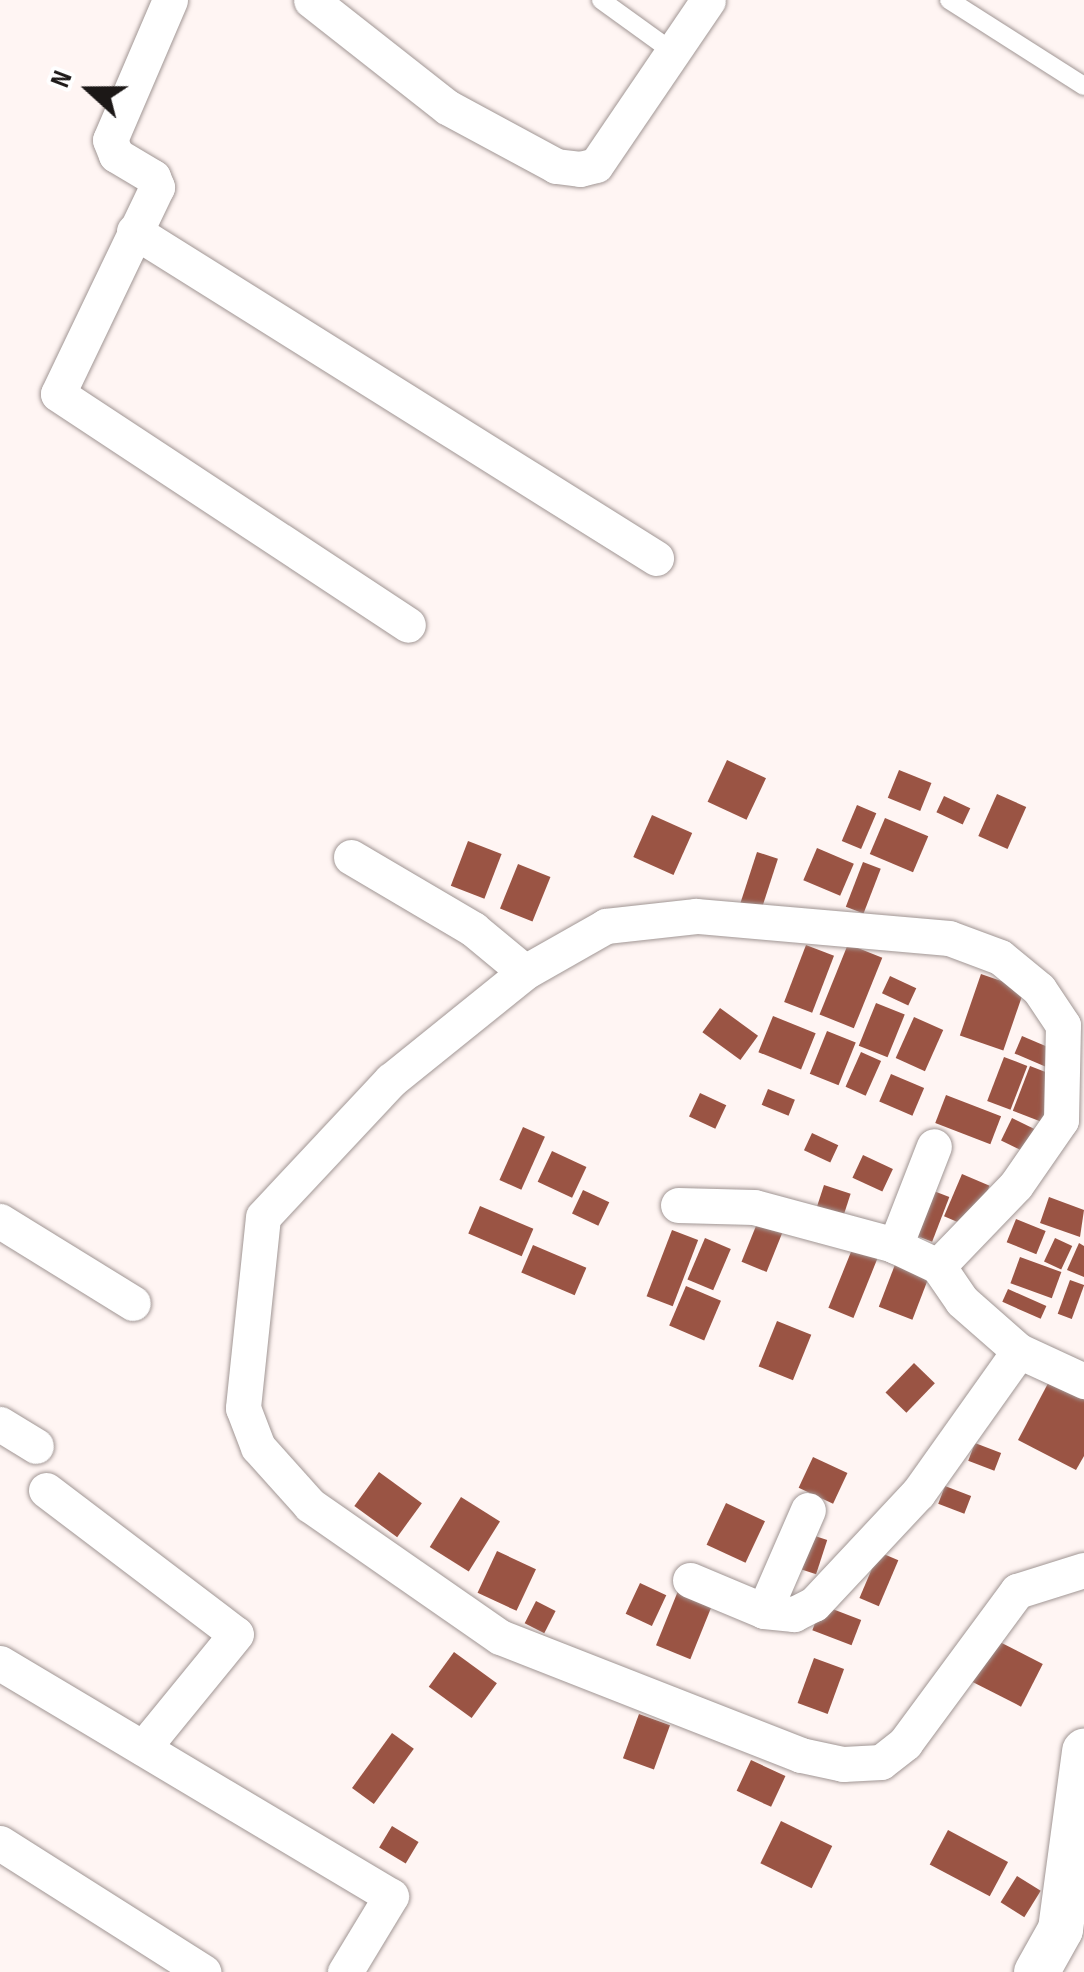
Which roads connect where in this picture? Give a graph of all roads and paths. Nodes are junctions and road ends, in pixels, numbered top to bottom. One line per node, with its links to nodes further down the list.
1 (170, 0): 8 (street)
2 (311, 0): 6 (street)
3 (601, 0): 6 (lane)
4 (708, 0): 6 (street)
5 (949, 0): 7 (lane)
6 (672, 52)
7 (1084, 86)
8 (134, 230): 9 (street); 10 (street)
9 (656, 558)
10 (408, 625)
11 (351, 858): 12 (street)
12 (524, 972): 17 (street); 25 (street)
13 (934, 1146): 16 (street)
14 (678, 1204): 16 (street)
15 (0, 1221): 18 (street)
16 (895, 1246): 17 (street)
17 (938, 1266): 19 (street)
18 (134, 1303)
19 (1019, 1351): 20 (street); 27 (street)
20 (1084, 1381)
21 (0, 1424): 22 (street)
22 (36, 1446)
23 (46, 1490): 29 (street)
24 (808, 1510): 27 (street)
25 (1084, 1570)
26 (690, 1580): 27 (street)
27 (764, 1611)
28 (0, 1663): 29 (street)
29 (142, 1748): 33 (street)
30 (1084, 1751): 34 (street)
31 (0, 1842): 32 (street)
32 (202, 1972)
33 (345, 1972)
34 (1036, 1972)

